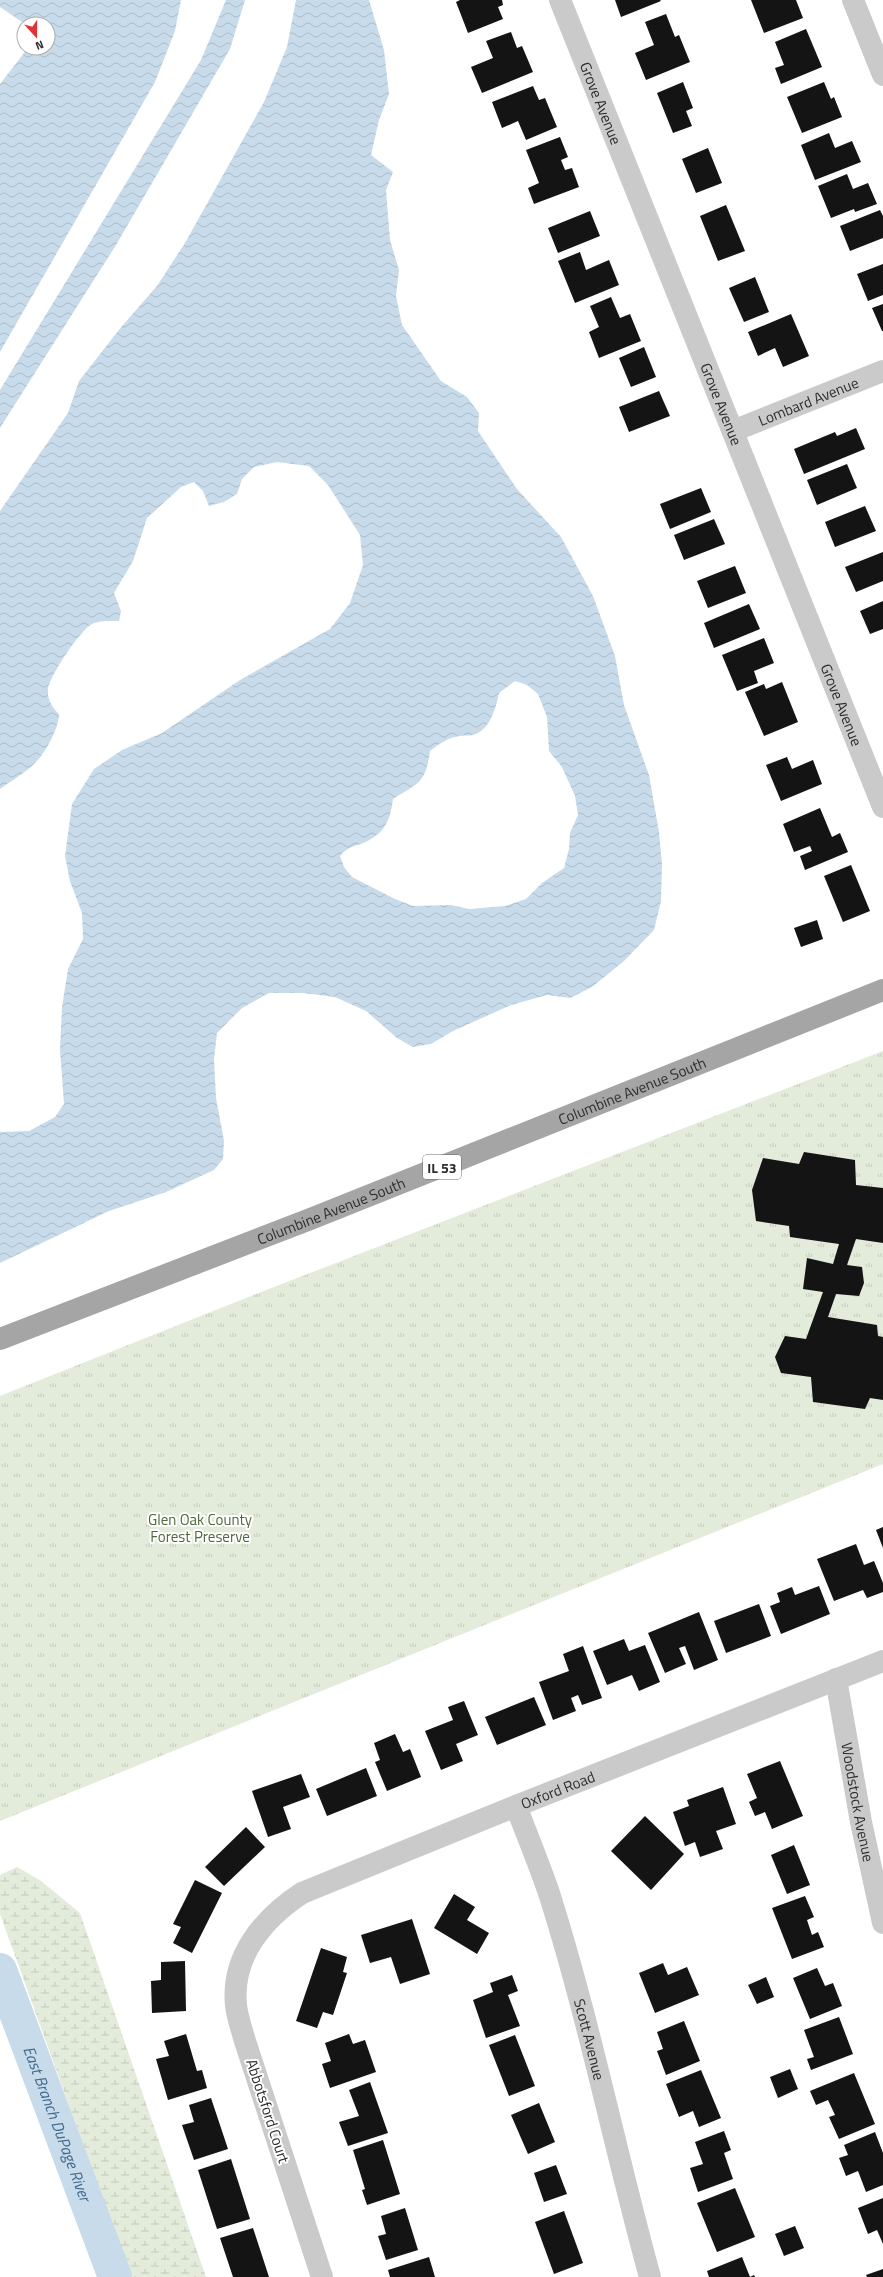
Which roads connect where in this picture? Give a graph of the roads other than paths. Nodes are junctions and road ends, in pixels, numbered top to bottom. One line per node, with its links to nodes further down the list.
1 (560, 0): 5 (street, Grove Avenue)
2 (853, 0): 3 (street)
3 (883, 75)
4 (883, 371): 5 (street, Lombard Avenue)
5 (733, 432): 6 (street, Grove Avenue)
6 (883, 807)
7 (883, 990): 8 (main road, Columbine Avenue South / IL 53)
8 (0, 1339)
9 (883, 1661): 10 (street, Oxford Road)
10 (836, 1679): 11 (street, Oxford Road); 12 (street, Woodstock Avenue)
11 (516, 1806): 13 (street, Oxford Road); 15 (street, Scott Avenue)
12 (883, 1923)
13 (248, 1944): 14 (street, Abbotsford Court)
14 (322, 2277)
15 (650, 2277)

